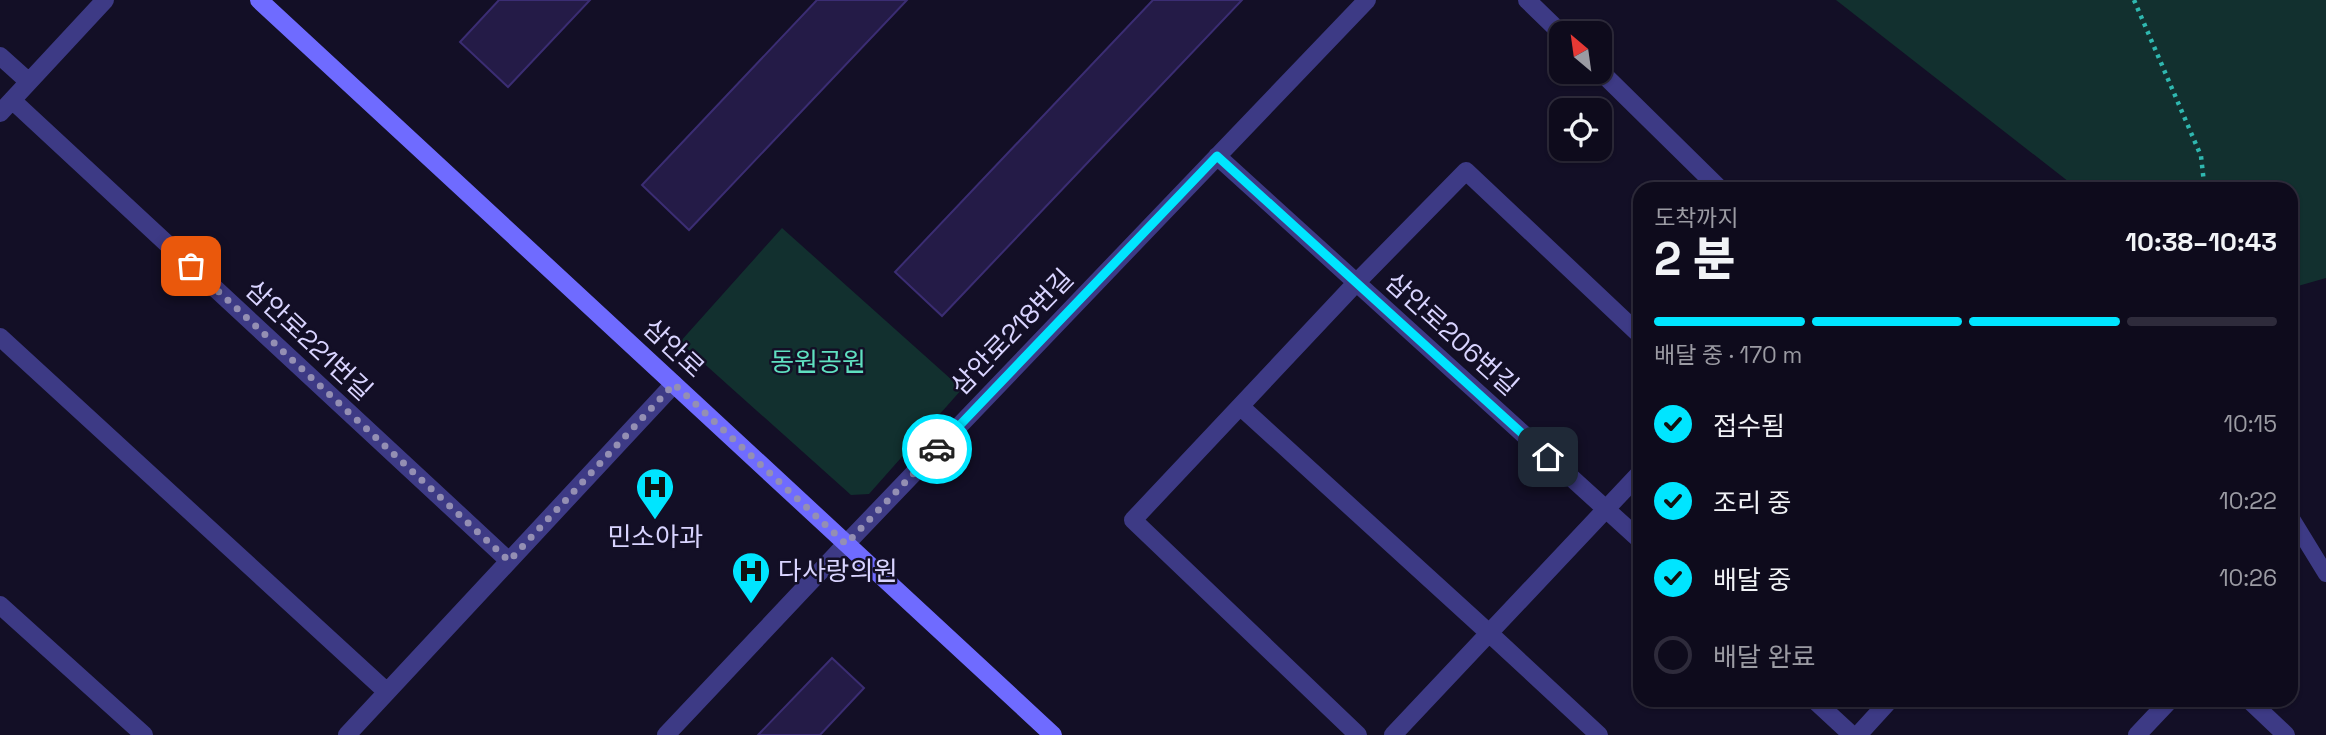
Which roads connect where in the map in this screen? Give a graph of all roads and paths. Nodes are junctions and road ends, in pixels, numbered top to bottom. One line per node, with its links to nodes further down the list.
1 (105, 0): 8 (street)
2 (259, 0): 17 (main road, 삼안로)
3 (1367, 0): 11 (street, 삼안로218번길)
4 (1527, 0): 6 (street)
5 (2134, 0): 13 (path)
6 (1549, 21)
7 (0, 56): 8 (street)
8 (29, 82): 10 (street)
9 (1612, 83): 12 (street)
10 (6, 106): 24 (street, 삼안로221번길)
11 (1217, 156): 14 (street); 23 (street, 삼안로218번길)
12 (1713, 182)
13 (2204, 182)
14 (1356, 283): 15 (street); 18 (street); 20 (street, 삼안로206번길)
15 (1633, 328)
16 (0, 337): 28 (street)
17 (674, 384): 23 (main road, 삼안로); 24 (street)
18 (1241, 407): 27 (street); 37 (street)
19 (1633, 480): 20 (street)
20 (1606, 509): 22 (street, 삼안로206번길); 27 (street)
21 (2298, 528): 25 (lane)
22 (1633, 534)
23 (846, 544): 35 (street, 삼안로218번길); 36 (main road, 삼안로)
24 (509, 561): 28 (street)
25 (2326, 574)
26 (0, 605): 33 (street)
27 (1489, 633): 38 (street); 39 (street)
28 (387, 692): 34 (street)
29 (1822, 707): 40 (street)
30 (1884, 707): 41 (street)
31 (2163, 707): 42 (street)
32 (2256, 707): 43 (street)
33 (144, 735)
34 (347, 735)
35 (666, 735)
36 (1053, 735)
37 (1358, 735)
38 (1393, 735)
39 (1599, 735)
40 (1852, 735)
41 (1858, 735)
42 (2137, 735)
43 (2286, 735)

